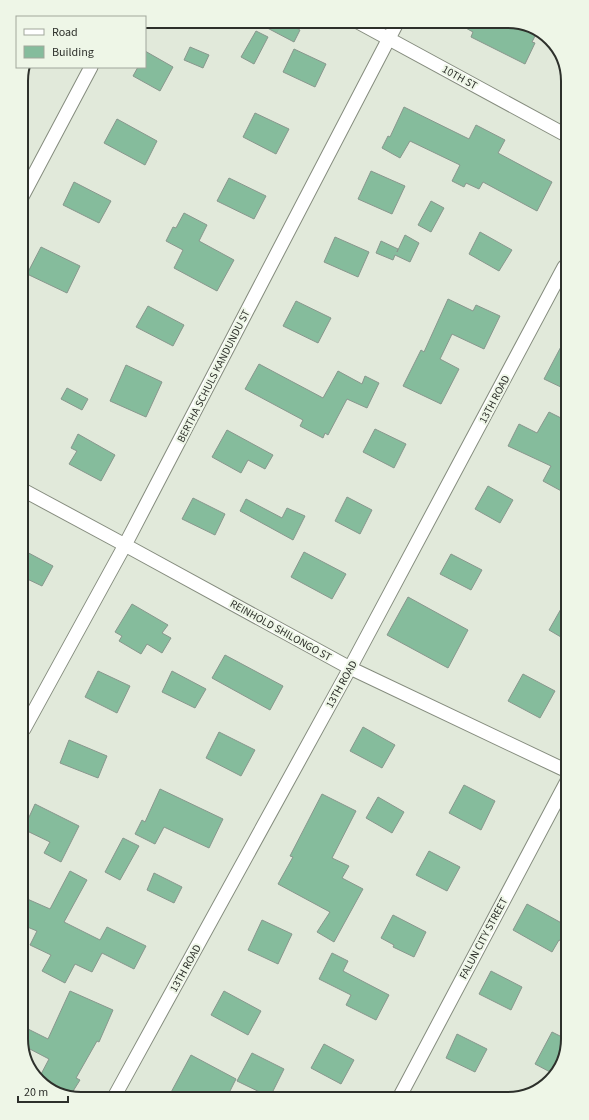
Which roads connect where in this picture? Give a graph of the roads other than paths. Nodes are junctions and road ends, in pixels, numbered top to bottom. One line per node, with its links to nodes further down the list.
1 (370, 28): 3 (street, 10TH ST)
2 (394, 28): 3 (street, BERTHA SCHULS KANDUNDU ST)
3 (389, 38): 5 (street, 10TH ST); 9 (street, BERTHA SCHULS KANDUNDU ST)
4 (91, 68): 6 (street)
5 (561, 132)
6 (28, 186)
7 (561, 273): 10 (street, 13TH ROAD)
8 (28, 493): 9 (street, REINHOLD SHILONGO ST)
9 (125, 545): 10 (street, REINHOLD SHILONGO ST); 11 (street, BERTHA SCHULS KANDUNDU ST)
10 (350, 668): 12 (street, REINHOLD SHILONGO ST); 14 (street, 13TH ROAD)
11 (28, 722)
12 (561, 768)
13 (561, 791): 15 (street, FALUN CITY STREET)
14 (116, 1092)
15 (402, 1092)

